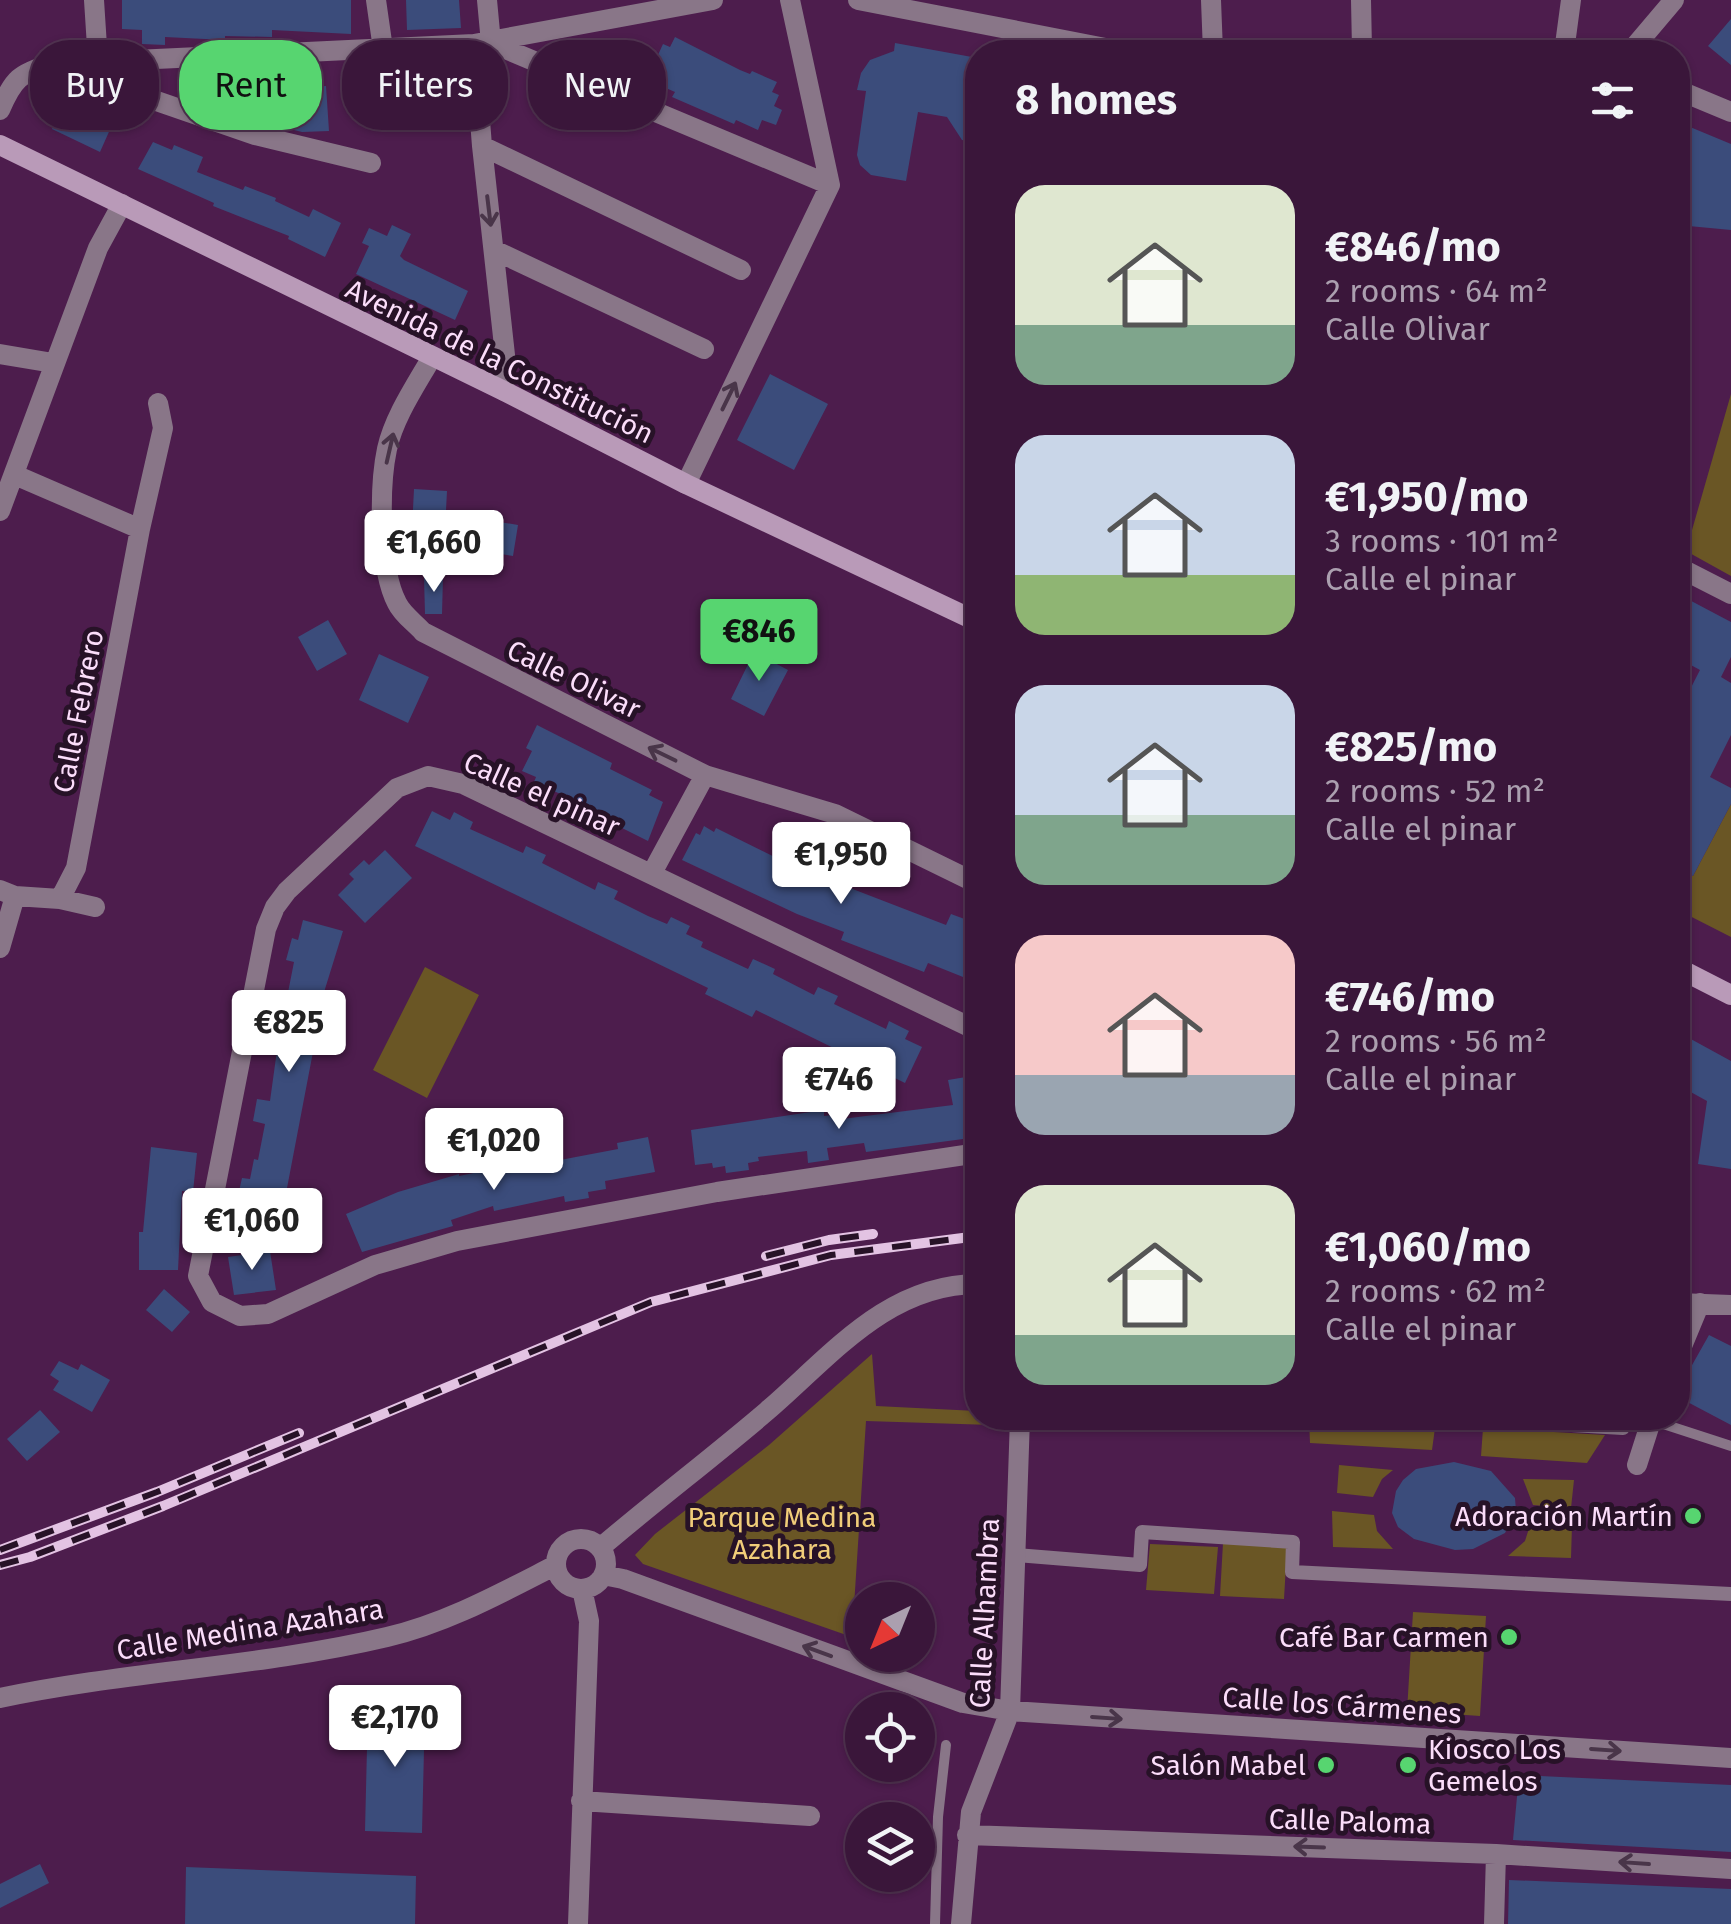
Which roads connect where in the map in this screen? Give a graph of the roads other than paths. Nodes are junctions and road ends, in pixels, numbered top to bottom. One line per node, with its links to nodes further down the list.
1 (94, 0): 11 (street)
2 (376, 0): 12 (street)
3 (486, 0): 13 (street)
4 (713, 0): 14 (street)
5 (790, 0): 32 (street)
6 (858, 0): 15 (street)
7 (1212, 0): 16 (street)
8 (1362, 0): 17 (street)
9 (1570, 0): 18 (street)
10 (1674, 0): 19 (street)
11 (97, 40)
12 (382, 40)
13 (483, 40)
14 (504, 40)
15 (1064, 40)
16 (1213, 40)
17 (1362, 40)
18 (1569, 40)
19 (1640, 40)
20 (342, 51): 22 (street)
21 (508, 54): 32 (street)
22 (159, 59)
23 (30, 70): 26 (street)
24 (1690, 95): 27 (street)
25 (159, 102): 31 (street)
26 (0, 110)
27 (1731, 112)
28 (482, 130): 30 (street)
29 (0, 146): 33 (main road, Avenida de la Constitución)
30 (482, 146): 34 (street, one-way to 34); 35 (street)
31 (371, 163)
32 (830, 184): 43 (street, one-way to 32)
33 (122, 204): 38 (main road, Avenida de la Constitución); 39 (street)
34 (494, 250): 36 (street); 40 (street)
35 (741, 270)
36 (704, 349)
37 (0, 354): 39 (street)
38 (432, 357): 40 (main road, Avenida de la Constitución); 49 (street, Calle Olivar, one-way to 38)
39 (53, 363): 42 (street)
40 (504, 391): 43 (main road, Avenida de la Constitución)
41 (158, 403): 45 (street, Calle Febrero)
42 (15, 475): 44 (street); 45 (street)
43 (686, 484): 48 (main road, Avenida de la Constitución)
44 (0, 511)
45 (140, 530): 53 (street, Calle Febrero)
46 (1690, 573): 47 (street)
47 (1731, 594)
48 (965, 616)
49 (705, 775): 50 (street); 51 (street, Calle Olivar)
50 (652, 874): 58 (street, Calle el pinar); 59 (street, Calle el pinar)
51 (965, 878)
52 (8, 893): 53 (street); 55 (street)
53 (60, 899): 54 (street)
54 (95, 907)
55 (0, 948)
56 (1690, 974): 57 (main road)
57 (1731, 995)
58 (965, 1024)
59 (965, 1156)
60 (965, 1284): 70 (street)
61 (1690, 1303): 62 (street)
62 (1700, 1303): 63 (street); 64 (street)
63 (1731, 1304)
64 (1690, 1327)
65 (1020, 1430): 71 (street, Calle Alhambra)
66 (1648, 1430): 69 (street)
67 (1684, 1430): 68 (lane)
68 (1731, 1446)
69 (1637, 1465)
70 (600, 1548): 72 (street); 73 (street)
71 (1016, 1555): 75 (street); 77 (street, Calle Alhambra)
72 (556, 1565): 74 (street); 76 (street, Calle Medina Azahara)
73 (603, 1575): 74 (street); 77 (street, Calle los Cármenes, one-way to 73)
74 (582, 1589): 80 (street)
75 (1731, 1594)
76 (0, 1698)
77 (1010, 1712): 79 (street, Calle los Cármenes, one-way to 79); 82 (street, Calle Alhambra)
78 (946, 1745): 86 (lane)
79 (1731, 1758)
80 (580, 1800): 81 (street); 85 (street)
81 (810, 1816)
82 (967, 1834): 83 (street, Calle Paloma, one-way to 82); 87 (street, Calle Alhambra)
83 (1496, 1854): 84 (street, Calle Paloma, one-way to 83); 88 (street)
84 (1731, 1869)
85 (578, 1924)
86 (935, 1924)
87 (961, 1924)
88 (1494, 1924)

